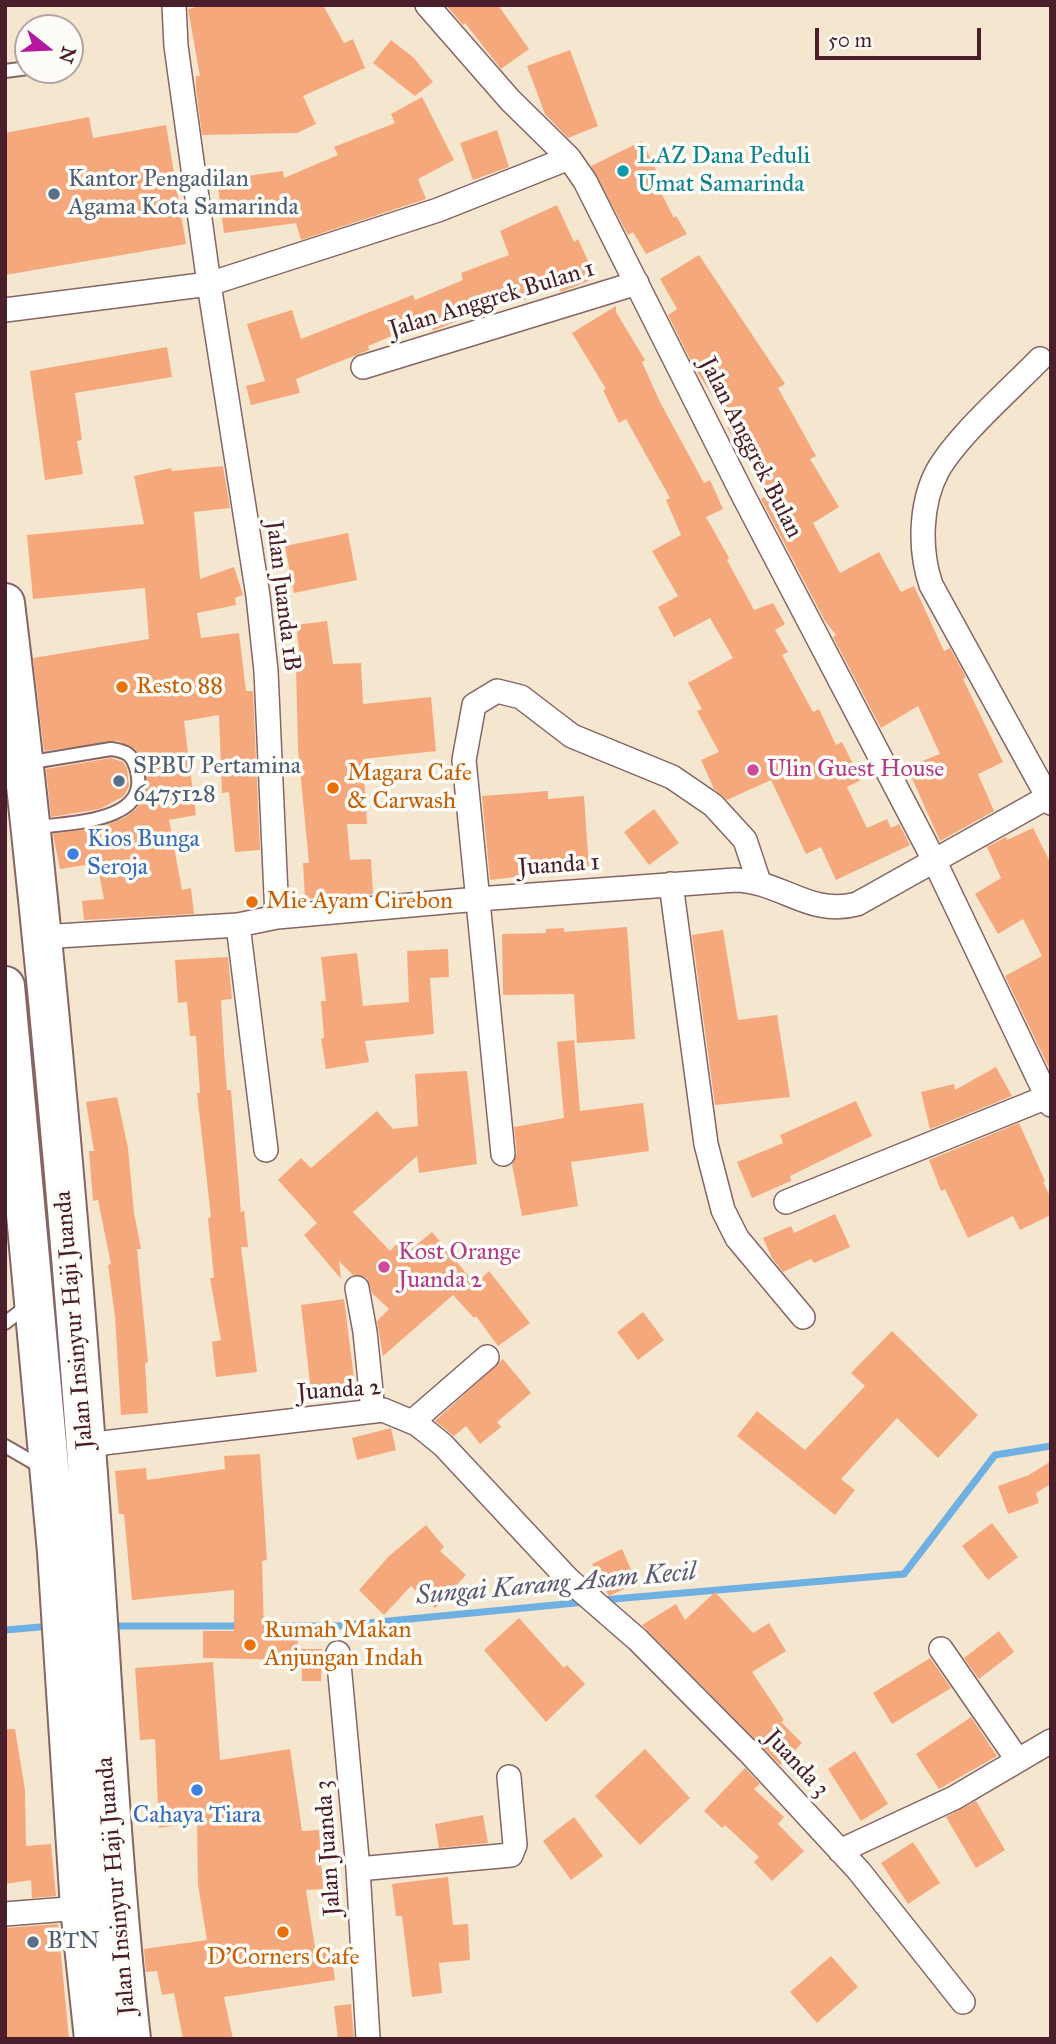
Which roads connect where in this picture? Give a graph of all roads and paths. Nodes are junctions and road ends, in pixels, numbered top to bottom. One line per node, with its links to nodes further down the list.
1 (174, 5): 5 (street, Jalan Juanda 1B)
2 (427, 5): 3 (street, Jalan Anggrek Bulan)
3 (569, 158): 4 (street, Jalan Anggrek Bulan); 5 (street)
4 (637, 283): 8 (street, Jalan Anggrek Bulan 1); 14 (street, Jalan Anggrek Bulan)
5 (209, 284): 6 (street); 18 (street, Jalan Juanda 1B)
6 (5, 310)
7 (1040, 359): 12 (street)
8 (363, 367)
9 (5, 603): 10 (highway, Jalan Insinyur Haji Juanda)
10 (8, 657): 11 (highway, Jalan Insinyur Haji Juanda)
11 (23, 764): 13 (highway, Jalan Insinyur Haji Juanda); 13 (lane)
12 (1049, 800): 14 (street, Juanda 1)
13 (29, 828): 20 (highway, Jalan Insinyur Haji Juanda)
14 (934, 860): 15 (street, Juanda 1); 23 (street, Jalan Anggrek Bulan)
15 (759, 882): 16 (street, Juanda 1); 17 (street)
16 (671, 884): 17 (street, Juanda 1); 29 (street)
17 (478, 899): 18 (street, Juanda 1); 25 (street)
18 (277, 917): 19 (street, Juanda 1)
19 (238, 925): 20 (street, Juanda 1); 24 (street)
20 (41, 937): 33 (highway, Jalan Insinyur Haji Juanda)
21 (5, 986): 22 (highway, Jalan Insinyur Haji Juanda)
22 (7, 1035): 28 (highway, Jalan Insinyur Haji Juanda)
23 (1049, 1101): 26 (street)
24 (265, 1150)
25 (503, 1154)
26 (786, 1202)
27 (357, 1288): 31 (street)
28 (19, 1290): 35 (highway, Jalan Insinyur Haji Juanda)
29 (803, 1317)
30 (487, 1357): 32 (street)
31 (373, 1411): 32 (street, Juanda 2); 33 (street, Juanda 2)
32 (412, 1422): 37 (street, Juanda 2)
33 (86, 1445): 36 (highway, Jalan Insinyur Haji Juanda)
34 (5, 1446): 35 (lane)
35 (49, 1472): 36 (highway, Jalan Insinyur Haji Juanda)
36 (75, 1550): 45 (highway, Jalan Insinyur Haji Juanda); 49 (highway, Jalan Insinyur Haji Juanda)
37 (569, 1580): 43 (street, Juanda 3)
38 (940, 1649): 41 (street)
39 (338, 1653): 44 (street, Jalan Juanda 3)
40 (1051, 1741): 41 (street)
41 (1017, 1759): 43 (street)
42 (509, 1777): 44 (street)
43 (840, 1850): 47 (street, Juanda 3)
44 (358, 1869): 50 (street, Jalan Juanda 3)
45 (80, 1908): 46 (street); 48 (highway, Jalan Insinyur Haji Juanda)
46 (5, 1914)
47 (964, 2002)
48 (94, 2039)
49 (131, 2039)
50 (368, 2039)

